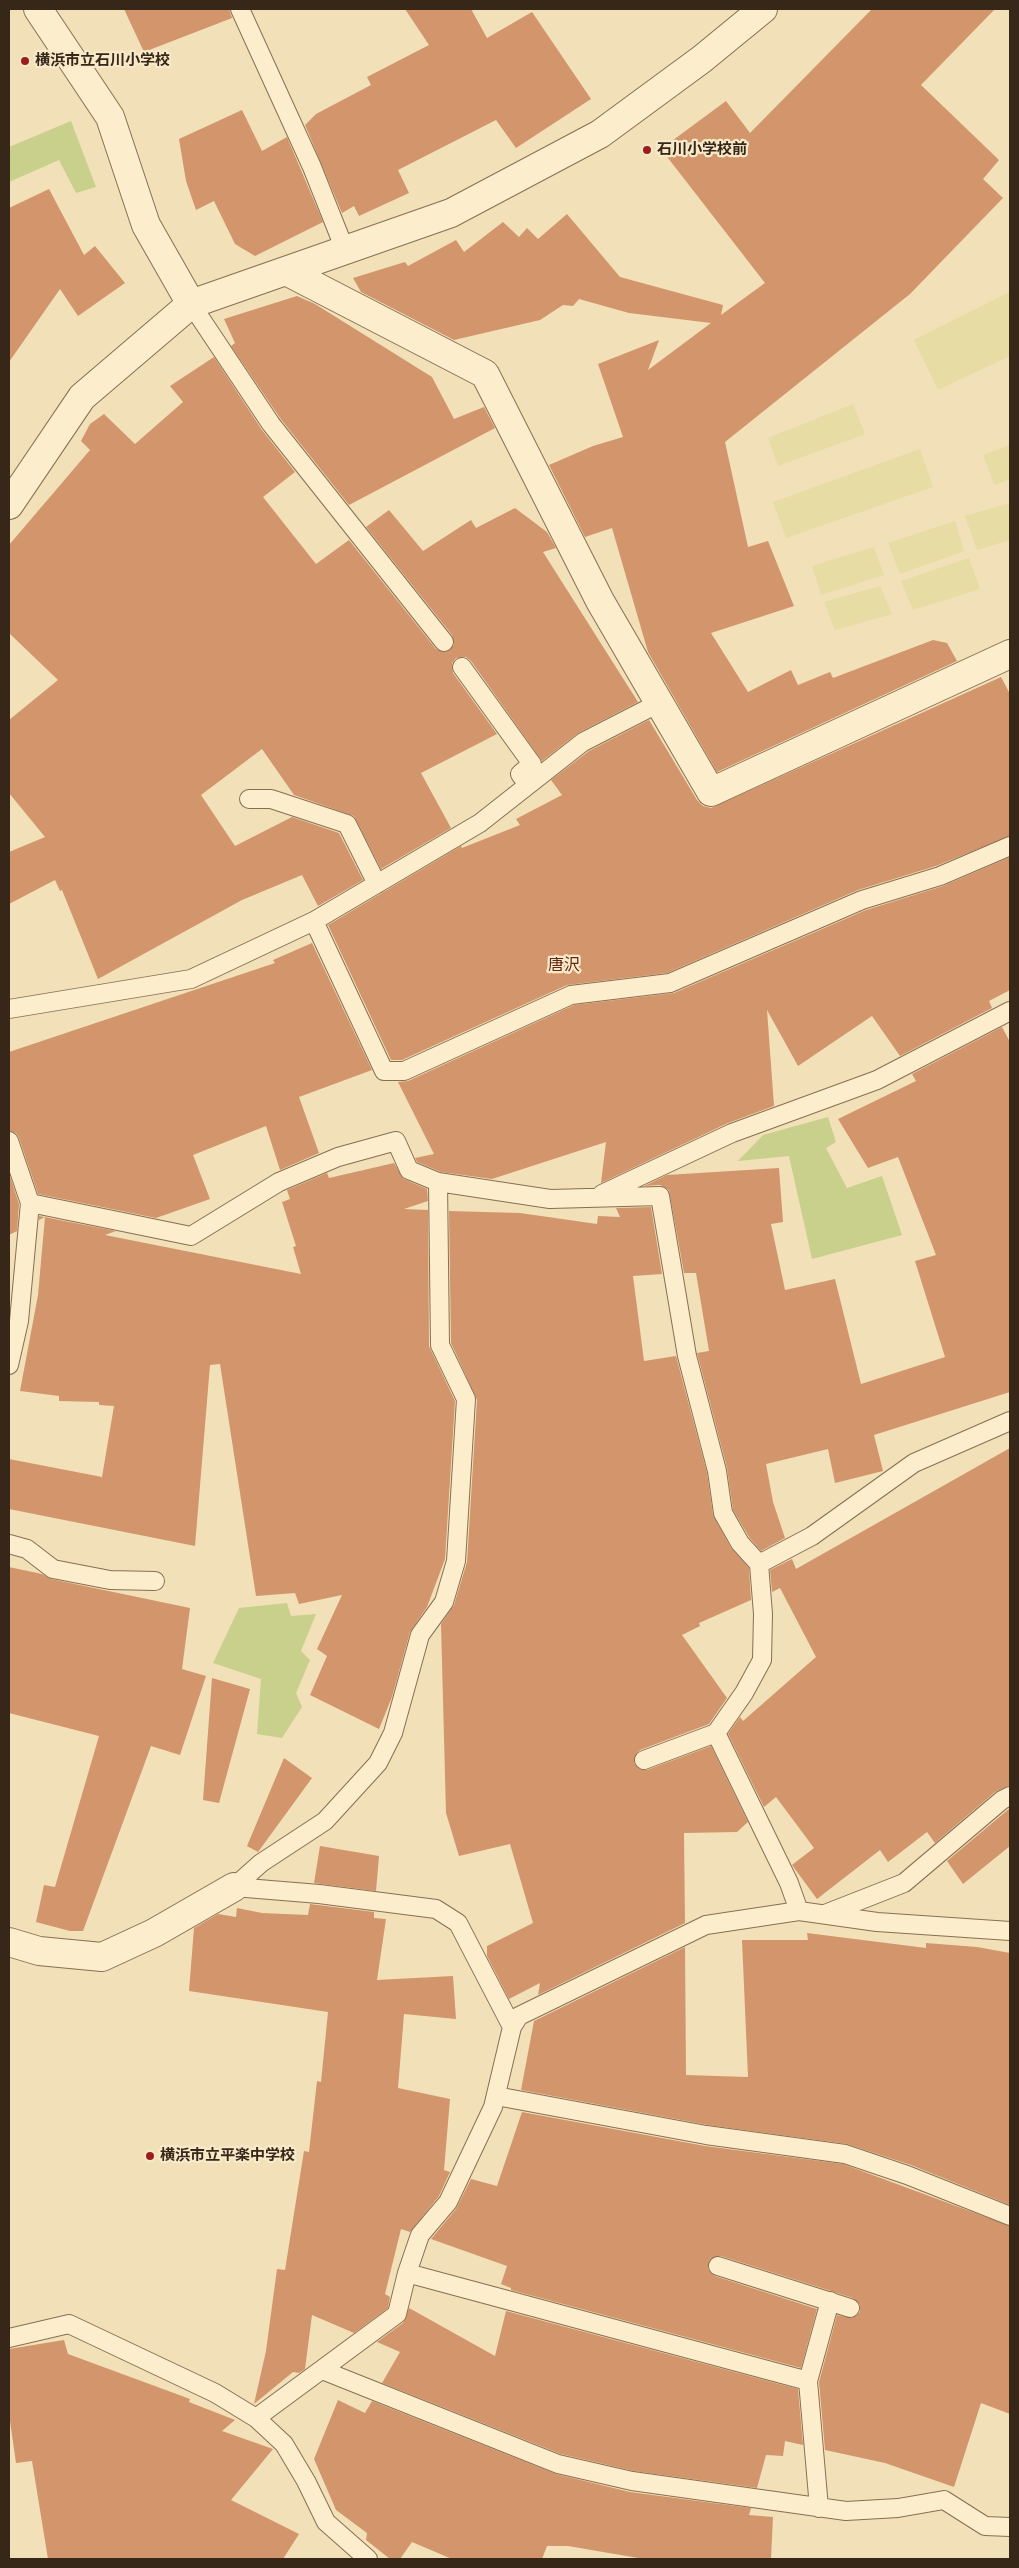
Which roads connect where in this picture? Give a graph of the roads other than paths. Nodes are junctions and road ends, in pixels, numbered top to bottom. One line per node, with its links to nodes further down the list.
1 (38, 9): 6 (street)
2 (240, 9): 4 (lane)
3 (763, 9): 4 (street)
4 (345, 250): 5 (street)
5 (286, 271): 6 (street); 11 (street)
6 (191, 304): 7 (street); 8 (lane)
7 (9, 505)
8 (444, 642)
9 (1010, 654): 11 (street)
10 (462, 667): 12 (lane)
11 (659, 703): 12 (lane)
12 (528, 785): 15 (lane)
13 (249, 799): 15 (lane)
14 (1010, 846): 16 (lane)
15 (377, 884): 16 (lane)
16 (314, 921): 17 (lane)
17 (9, 1009)
18 (1010, 1011): 22 (lane)
19 (9, 1141): 20 (lane)
20 (12, 1162): 23 (lane)
21 (438, 1182): 22 (lane); 23 (lane); 32 (lane)
22 (595, 1197): 27 (lane)
23 (30, 1203): 24 (lane)
24 (9, 1365)
25 (1010, 1421): 27 (lane)
26 (9, 1544): 28 (lane)
27 (759, 1564): 29 (lane)
28 (155, 1582)
29 (716, 1732): 30 (lane); 33 (lane)
30 (644, 1760)
31 (1010, 1796): 34 (lane)
32 (234, 1887): 36 (street); 37 (lane)
33 (799, 1911): 34 (lane); 37 (lane)
34 (825, 1914): 35 (lane)
35 (1010, 1931)
36 (9, 1942)
37 (512, 2028): 38 (lane)
38 (496, 2096): 39 (lane); 41 (lane)
39 (1010, 2216)
40 (718, 2266): 42 (lane)
41 (407, 2273): 45 (lane); 46 (lane)
42 (830, 2301): 43 (lane); 46 (lane)
43 (850, 2308)
44 (9, 2338): 47 (lane)
45 (322, 2370): 47 (lane); 48 (lane)
46 (808, 2381): 48 (lane)
47 (256, 2418): 50 (lane)
48 (819, 2508): 49 (lane)
49 (1010, 2527)
50 (368, 2559)

